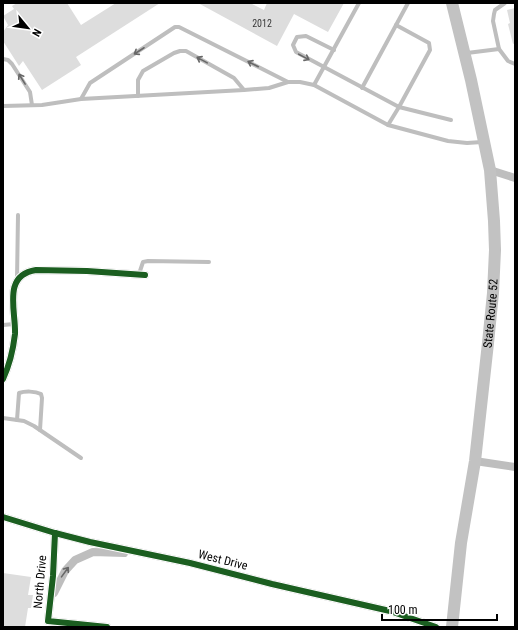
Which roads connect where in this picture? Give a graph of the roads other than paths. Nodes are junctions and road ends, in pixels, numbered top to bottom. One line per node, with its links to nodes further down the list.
1 (359, 3): 7 (lane)
2 (408, 3): 5 (lane)
3 (452, 3): 8 (main road, State Route 52)
4 (506, 3): 6 (lane)
5 (396, 25): 14 (lane); 20 (lane)
6 (499, 49): 8 (lane); 10 (lane)
7 (334, 50): 11 (lane); 11 (lane, one-way to 11)
8 (464, 53): 23 (main road, State Route 52)
9 (3, 59): 18 (lane, one-way to 9)
10 (515, 64)
11 (324, 68): 13 (lane); 14 (lane)
12 (288, 82): 13 (lane); 15 (lane); 17 (lane, one-way to 17)
13 (314, 85): 22 (lane)
14 (362, 88): 20 (lane)
15 (244, 90): 16 (lane); 16 (lane, one-way to 16)
16 (138, 96): 17 (lane)
17 (81, 99): 18 (lane)
18 (32, 105): 19 (lane)
19 (3, 106)
20 (399, 107): 21 (lane); 22 (lane)
21 (451, 120)
22 (388, 125): 23 (lane)
23 (484, 142): 24 (main road, State Route 52)
24 (490, 170): 25 (street); 37 (main road, State Route 52)
25 (515, 178)
26 (18, 215): 29 (lane)
27 (209, 262): 28 (lane)
28 (142, 275): 29 (street)
29 (17, 280): 30 (street)
30 (14, 324): 31 (lane); 32 (street)
31 (3, 325)
32 (3, 379)
33 (3, 418): 34 (lane)
34 (17, 420): 35 (lane); 35 (lane)
35 (40, 430): 36 (lane)
36 (81, 458)
37 (475, 460): 38 (street); 46 (main road, State Route 52)
38 (515, 467)
39 (3, 517): 40 (street, West Drive)
40 (55, 533): 41 (street, West Drive); 42 (street, North Drive)
41 (144, 553): 42 (street, one-way to 41); 45 (street, West Drive)
42 (49, 607): 43 (street, North Drive)
43 (48, 624): 44 (street, North Drive)
44 (107, 627)
45 (436, 627)
46 (452, 627)

